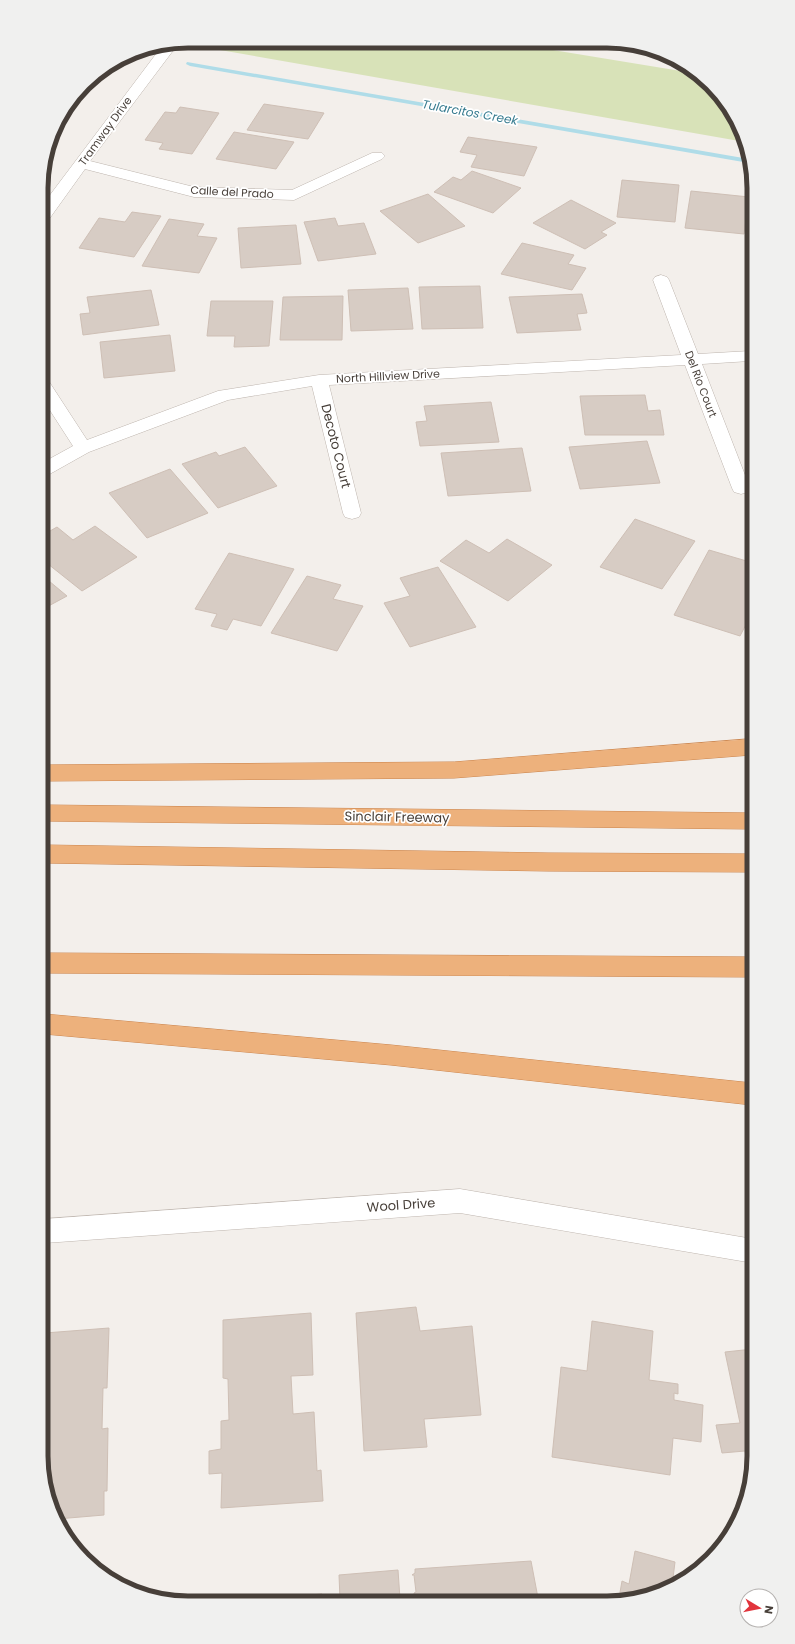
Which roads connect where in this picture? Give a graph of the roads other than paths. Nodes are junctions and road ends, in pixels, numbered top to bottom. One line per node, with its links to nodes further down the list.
1 (166, 50): 3 (street, Tramway Drive)
2 (377, 156): 3 (street, Calle del Prado)
3 (81, 163): 4 (street, Tramway Drive)
4 (48, 211)
5 (661, 280): 7 (street, Del Rio Court)
6 (747, 356): 7 (street, North Hillview Drive)
7 (692, 359): 8 (street, North Hillview Drive); 12 (street, Del Rio Court)
8 (319, 380): 10 (street, North Hillview Drive); 13 (street, Decoto Court)
9 (48, 393): 10 (street)
10 (83, 448): 11 (street, North Hillview Drive)
11 (48, 468)
12 (741, 488)
13 (352, 512)
14 (747, 747): 15 (highway)
15 (48, 773)
16 (48, 813): 17 (highway, Sinclair Freeway)
17 (747, 821)
18 (48, 854): 19 (highway)
19 (747, 863)
20 (48, 963): 21 (highway)
21 (747, 967)
22 (48, 1024): 23 (highway)
23 (747, 1093)
24 (48, 1231): 25 (street, Wool Drive)
25 (747, 1250)

